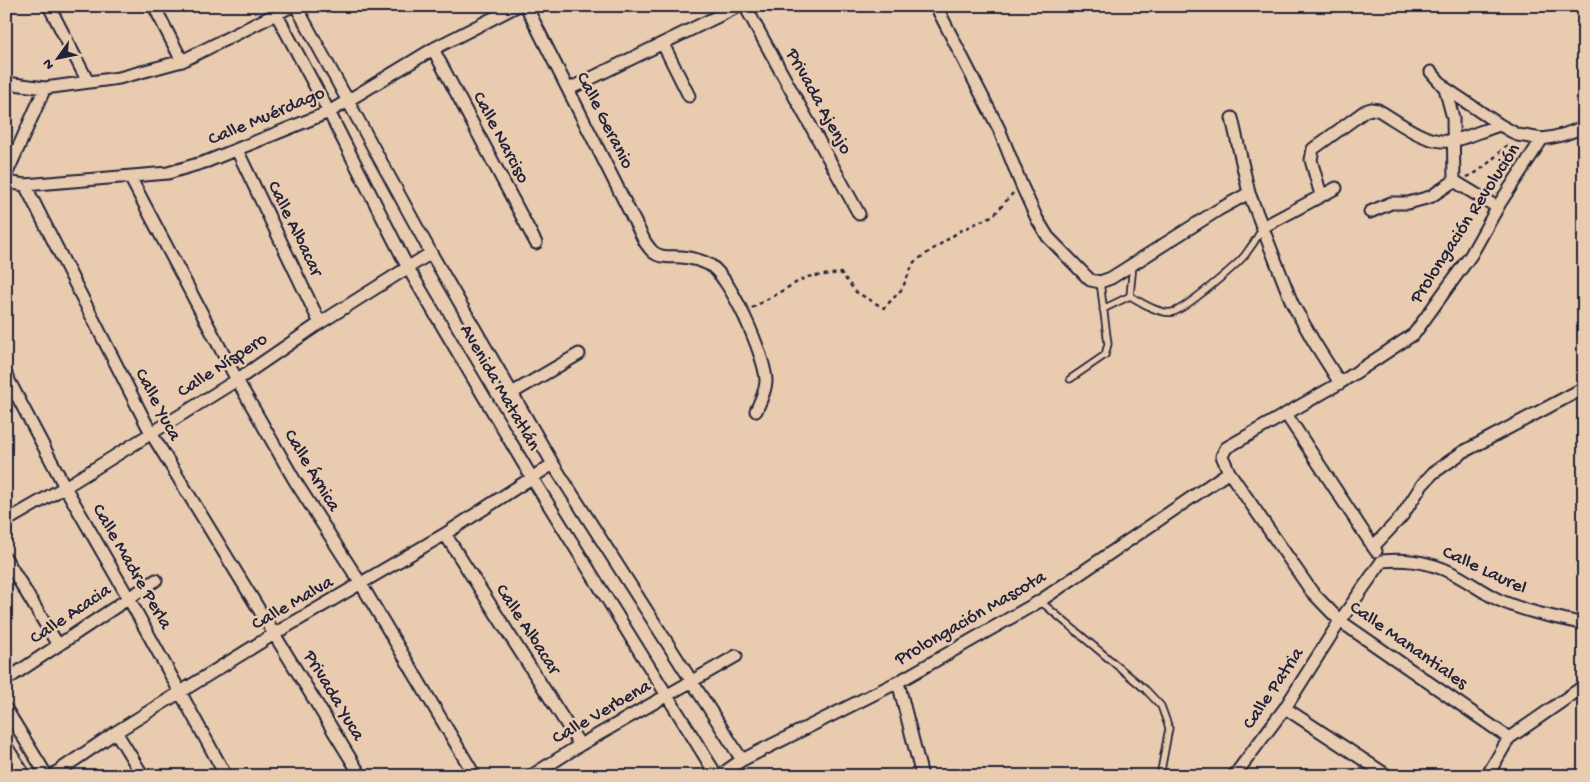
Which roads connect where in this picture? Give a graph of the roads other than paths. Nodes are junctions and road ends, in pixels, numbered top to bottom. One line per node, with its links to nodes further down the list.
1 (49, 6): 15 (street)
2 (154, 6): 13 (street)
3 (292, 6): 10 (street)
4 (296, 6): 21 (street, Avenida Matatlán)
5 (518, 6): 12 (street, Calle Muérdago)
6 (526, 6): 19 (street, Calle Geranio)
7 (739, 6): 11 (street)
8 (745, 6): 39 (street, Privada Ajenjo)
9 (936, 6): 45 (street)
10 (274, 10): 13 (street); 22 (street, Avenida Matatlán)
11 (663, 44): 19 (street); 20 (street)
12 (433, 49): 21 (street, Calle Muérdago); 41 (street, Calle Narciso)
13 (182, 61): 15 (street)
14 (1431, 72): 18 (street)
15 (88, 82): 17 (street)
16 (6, 83): 17 (street)
17 (45, 88): 29 (street)
18 (1445, 88): 24 (street); 27 (street)
19 (568, 89): 56 (street, Calle Geranio)
20 (689, 96)
21 (348, 101): 22 (street, Calle Muérdago); 42 (street, Avenida Matatlán)
22 (329, 112): 28 (street, Calle Muérdago); 44 (street, Avenida Matatlán)
23 (1232, 118): 35 (street)
24 (1500, 125): 26 (street); 27 (street)
25 (1584, 126): 26 (street, Prolongación Revolución)
26 (1542, 139): 37 (street, Prolongación Revolución)
27 (1455, 140): 31 (street); 36 (street)
28 (237, 150): 30 (street, Calle Muérdago); 48 (street, Calle Albacar)
29 (6, 175)
30 (130, 177): 33 (street, Calle Muérdago); 52 (street, Calle Árnica)
31 (1454, 181): 37 (street); 38 (street)
32 (6, 182): 33 (street, Calle Muérdago)
33 (25, 185): 58 (street, Calle Yuca)
34 (1336, 188): 36 (street)
35 (1249, 193): 40 (street); 43 (street)
36 (1321, 195): 40 (street)
37 (1497, 207): 53 (street, Prolongación Revolución)
38 (1370, 212)
39 (859, 214)
40 (1263, 227): 46 (lane); 53 (street)
41 (536, 242)
42 (431, 253): 44 (street, Calle Níspero); 55 (street, Avenida Matatlán)
43 (1132, 264): 45 (street); 46 (lane)
44 (408, 268): 48 (street, Calle Níspero); 61 (street, Avenida Matatlán)
45 (1100, 282): 47 (lane)
46 (1130, 296): 47 (lane)
47 (1103, 309): 51 (lane)
48 (320, 323): 52 (street, Calle Níspero)
49 (578, 354): 55 (street)
50 (6, 375): 62 (street, Calle Madre Perla)
51 (1070, 379)
52 (237, 380): 58 (street, Calle Níspero); 69 (street, Calle Árnica)
53 (1340, 382): 57 (street, Prolongación Revolución)
54 (1584, 388): 65 (street)
55 (512, 393): 59 (street, Avenida Matatlán)
56 (756, 412)
57 (1286, 414): 60 (street, Prolongación Revolución); 65 (street)
58 (150, 433): 62 (street, Calle Níspero); 74 (street, Calle Yuca)
59 (553, 464): 61 (street, Calle Malva); 78 (street, Avenida Matatlán)
60 (1229, 472): 71 (street, Prolongación Mascota); 72 (street, Calle Manantiales)
61 (532, 478): 64 (street, Calle Malva); 82 (street, Avenida Matatlán)
62 (65, 488): 63 (street, Calle Níspero); 70 (street, Calle Madre Perla)
63 (6, 521)
64 (446, 534): 69 (street, Calle Malva); 87 (street, Calle Albacar)
65 (1373, 547): 67 (street)
66 (6, 559): 75 (street)
67 (1382, 561): 72 (street); 73 (street, Calle Laurel)
68 (156, 580): 70 (street, Calle Acacia)
69 (360, 584): 74 (street, Calle Malva); 96 (street, Calle Árnica)
70 (128, 597): 75 (street, Calle Acacia); 81 (street, Calle Madre Perla)
71 (1040, 601): 79 (street, Prolongación Mascota); 100 (lane)
72 (1340, 621): 83 (street, Calle Patria); 86 (street, Calle Manantiales)
73 (1584, 624)
74 (274, 634): 81 (street, Calle Malva); 95 (street, Privada Yuca)
75 (58, 645): 77 (street, Calle Acacia)
76 (736, 656): 78 (street, Calle Verbena)
77 (6, 680)
78 (691, 681): 82 (street, Calle Verbena); 89 (street, Avenida Matatlán)
79 (898, 682): 89 (street, Prolongación Mascota); 99 (street)
80 (1584, 686): 86 (street)
81 (181, 692): 85 (street, Calle Malva); 94 (street, Calle Madre Perla)
82 (667, 695): 87 (street, Calle Verbena); 98 (street, Avenida Matatlán)
83 (1285, 708): 101 (street, Calle Patria); 102 (street)
84 (6, 709): 91 (street)
85 (116, 732): 92 (street, Calle Malva); 93 (street)
86 (1509, 738): 103 (street)
87 (580, 745): 97 (street, Calle Verbena)
88 (6, 746): 90 (street)
89 (742, 760): 98 (street, Prolongación Mascota)
90 (25, 776)
91 (47, 776)
92 (51, 776)
93 (143, 776)
94 (226, 776)
95 (361, 776)
96 (475, 776)
97 (531, 776)
98 (718, 776)
99 (922, 776)
100 (1160, 776)
101 (1234, 776)
102 (1388, 776)
103 (1487, 776)

